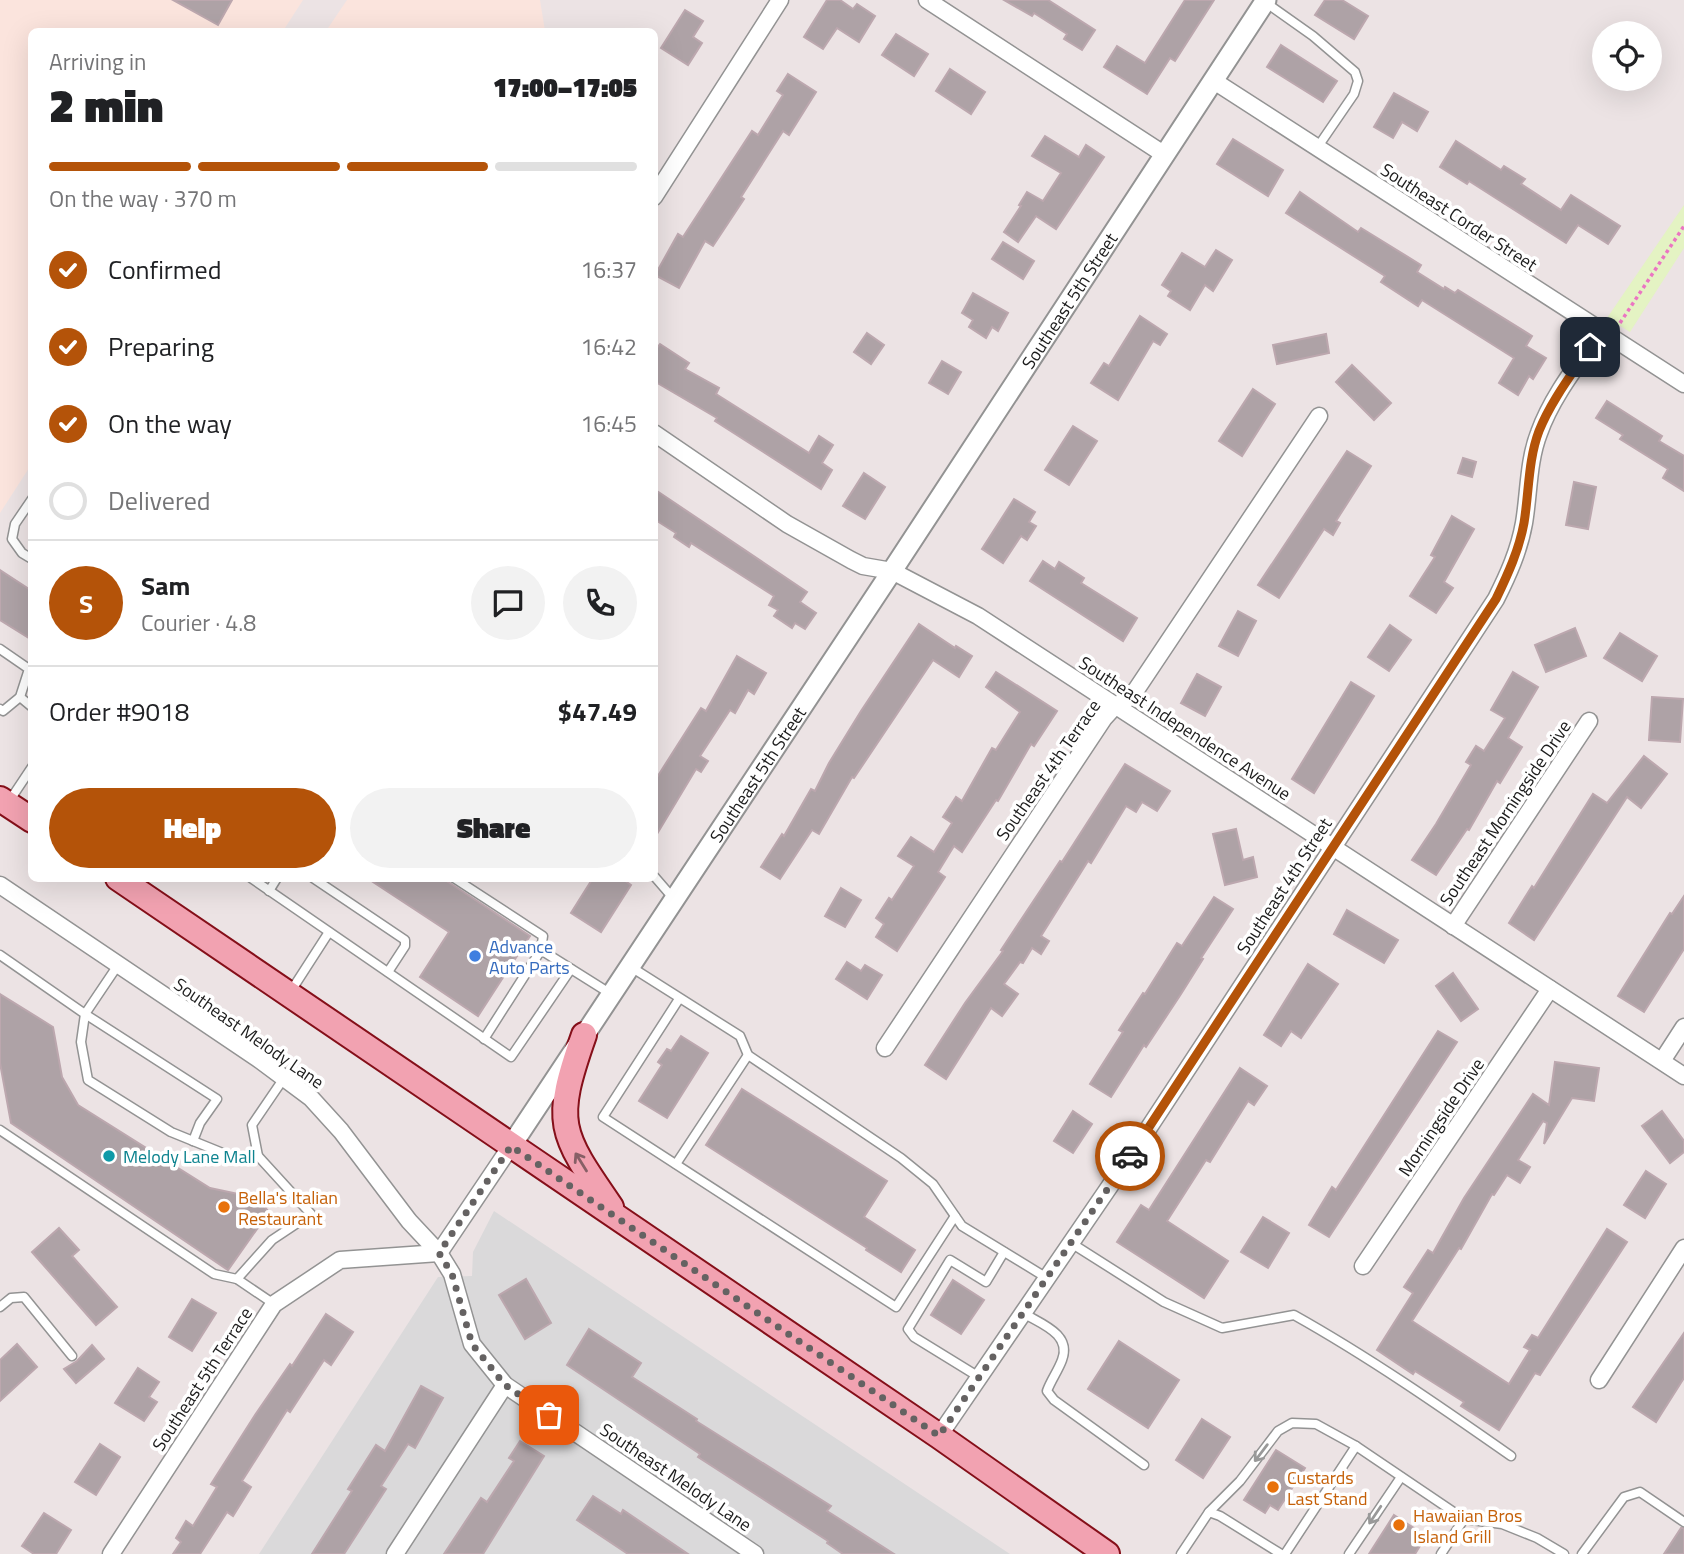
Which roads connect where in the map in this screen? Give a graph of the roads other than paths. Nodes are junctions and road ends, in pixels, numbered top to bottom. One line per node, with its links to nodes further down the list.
1 (780, 0): 7 (street)
2 (927, 0): 6 (street)
3 (1266, 1): 4 (street, Southeast 5th Street); 5 (lane)
4 (1214, 81): 5 (street, Southeast Corder Street); 6 (street, Southeast 5th Street)
5 (1317, 148): 8 (street, Southeast Corder Street)
6 (1165, 155): 14 (street, Southeast 5th Street)
7 (658, 191)
8 (1606, 334): 9 (street, Southeast Corder Street); 26 (street, Southeast 4th Street)
9 (1684, 384)
10 (1319, 416): 20 (street, Southeast 4th Terrace)
11 (658, 436): 14 (street, Southeast Independence Avenue)
12 (28, 505): 13 (lane)
13 (28, 557)
14 (892, 571): 20 (street, Southeast Independence Avenue); 35 (street, Southeast 5th Street)
15 (0, 649): 16 (lane)
16 (28, 668)
17 (28, 672): 18 (lane)
18 (20, 697): 19 (lane); 21 (lane)
19 (28, 704)
20 (1114, 707): 26 (street, Southeast Independence Avenue); 52 (street, Southeast 4th Terrace)
21 (0, 709)
22 (1589, 722): 36 (street, Southeast Morningside Drive)
23 (28, 772): 24 (lane)
24 (4, 801): 25 (main road)
25 (28, 817)
26 (1333, 846): 36 (street, Southeast Independence Avenue); 64 (street, Southeast 4th Street)
27 (658, 881): 35 (lane)
28 (128, 882): 46 (main road)
29 (257, 882): 34 (lane)
30 (274, 882): 34 (lane)
31 (319, 882): 43 (lane)
32 (460, 882): 38 (lane)
33 (0, 885): 40 (street, Southeast Melody Lane)
34 (269, 891): 37 (lane)
35 (674, 899): 41 (street, Southeast 5th Street)
36 (1453, 926): 44 (street, Southeast Independence Avenue)
37 (329, 932): 43 (lane); 46 (lane)
38 (541, 950): 42 (lane); 51 (lane)
39 (0, 955): 48 (lane)
40 (118, 965): 48 (lane); 56 (street, Southeast Melody Lane)
41 (630, 967): 45 (street, Southeast 5th Street); 47 (lane)
42 (571, 969): 45 (lane); 51 (lane)
43 (388, 972): 51 (lane)
44 (1550, 989): 54 (street, Southeast Independence Avenue); 68 (street, Morningside Drive)
45 (611, 994): 50 (street, Southeast 5th Street)
46 (289, 995): 59 (main road)
47 (679, 999): 53 (lane); 61 (lane)
48 (85, 1014): 58 (lane); 58 (lane)
49 (1684, 1027): 54 (street)
50 (584, 1035): 59 (street, Southeast 5th Street); 63 (main road, one-way to 50)
51 (484, 1039)
52 (885, 1048)
53 (748, 1055): 61 (lane); 62 (lane)
54 (1662, 1061): 55 (street, Southeast Independence Avenue)
55 (1684, 1076)
56 (284, 1078): 60 (lane); 67 (street, Southeast Melody Lane)
57 (0, 1130): 70 (lane)
58 (193, 1141): 60 (lane)
59 (511, 1146): 63 (main road); 67 (street, Southeast 5th Street)
60 (258, 1156): 70 (lane)
61 (676, 1164): 62 (lane)
62 (955, 1216): 66 (lane)
63 (619, 1219): 78 (main road)
64 (1070, 1243): 69 (street, Southeast 4th Street); 80 (lane)
65 (1684, 1248): 76 (street)
66 (1004, 1252): 69 (lane); 75 (lane)
67 (439, 1253): 71 (street, Southeast 5th Terrace); 77 (street)
68 (1363, 1266)
69 (1047, 1278): 73 (street, Southeast 4th Street)
70 (237, 1279): 71 (lane)
71 (274, 1304): 86 (street, Southeast 5th Terrace)
72 (0, 1307): 74 (lane)
73 (1023, 1313): 75 (street, Southeast 4th Street); 81 (lane)
74 (72, 1356)
75 (979, 1377): 78 (street, Southeast 4th Street)
76 (1599, 1380)
77 (505, 1385): 87 (street); 88 (street, Southeast Melody Lane)
78 (939, 1436): 89 (main road)
79 (1356, 1446): 82 (lane); 83 (lane, one-way to 83); 91 (lane)
80 (1511, 1456)
81 (1144, 1465)
82 (1401, 1477): 84 (lane); 92 (lane, one-way to 92)
83 (1209, 1512): 90 (lane); 91 (lane)
84 (1464, 1519): 93 (lane); 94 (lane)
85 (1684, 1522): 95 (lane)
86 (111, 1554)
87 (394, 1554)
88 (755, 1554)
89 (1107, 1554)
90 (1181, 1554)
91 (1283, 1554)
92 (1349, 1554)
93 (1441, 1554)
94 (1564, 1554)
95 (1583, 1554)

